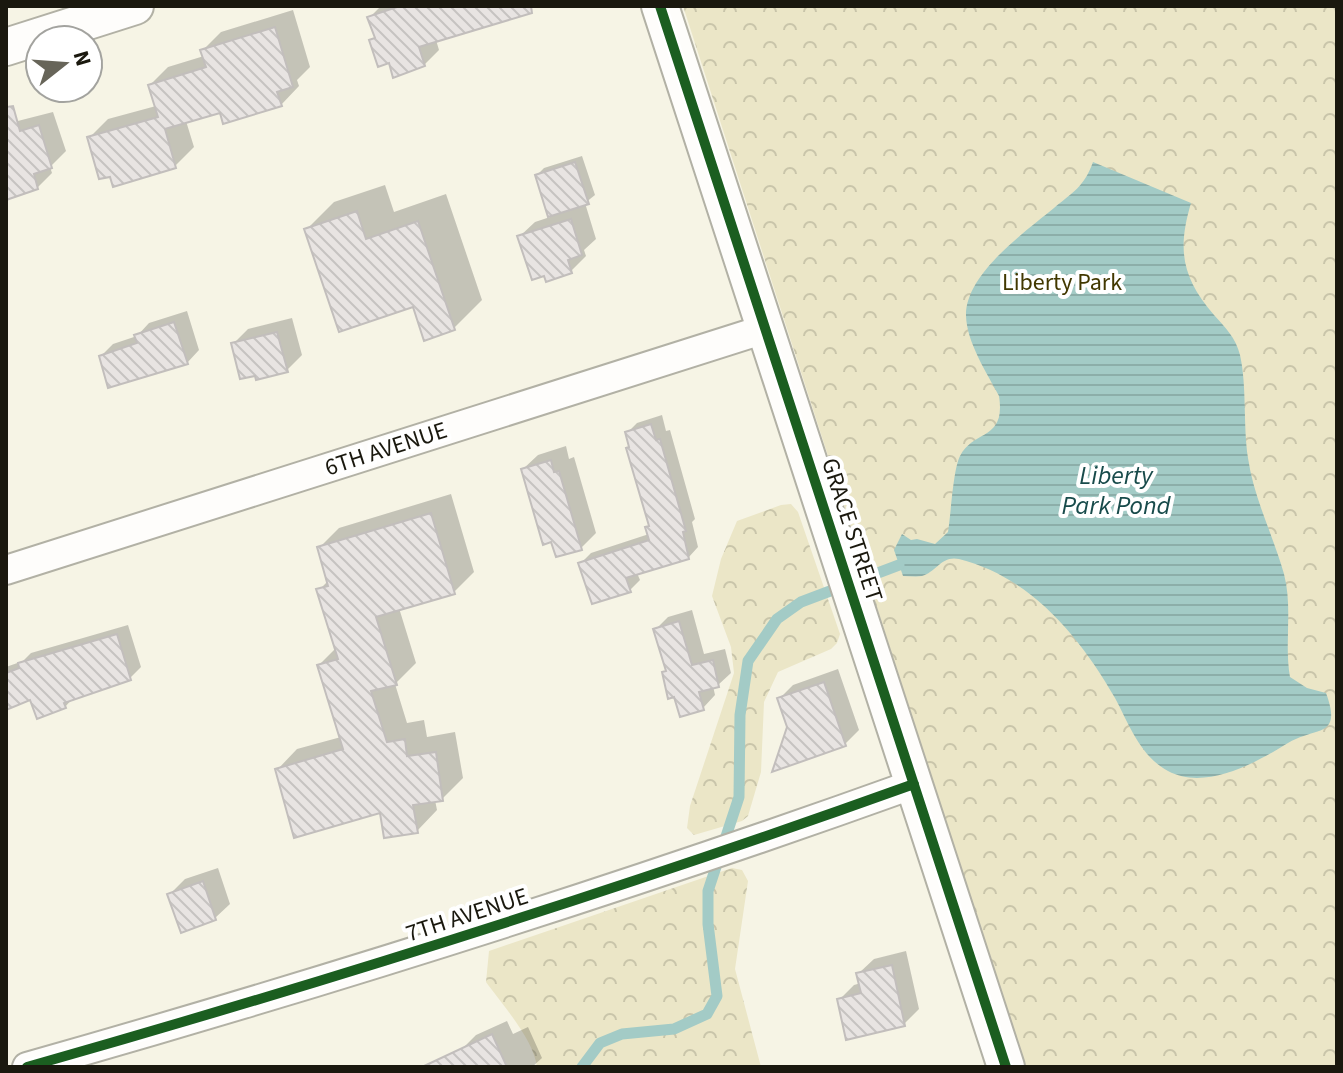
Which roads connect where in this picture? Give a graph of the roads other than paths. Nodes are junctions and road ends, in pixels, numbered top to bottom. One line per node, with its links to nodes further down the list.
1 (135, 6): 3 (street)
2 (660, 6): 4 (street, GRACE STREET)
3 (6, 47)
4 (765, 329): 5 (street, 6TH AVENUE); 6 (street, GRACE STREET)
5 (6, 570)
6 (914, 784): 7 (street, 7TH AVENUE); 8 (street, GRACE STREET)
7 (27, 1067)
8 (1006, 1067)

